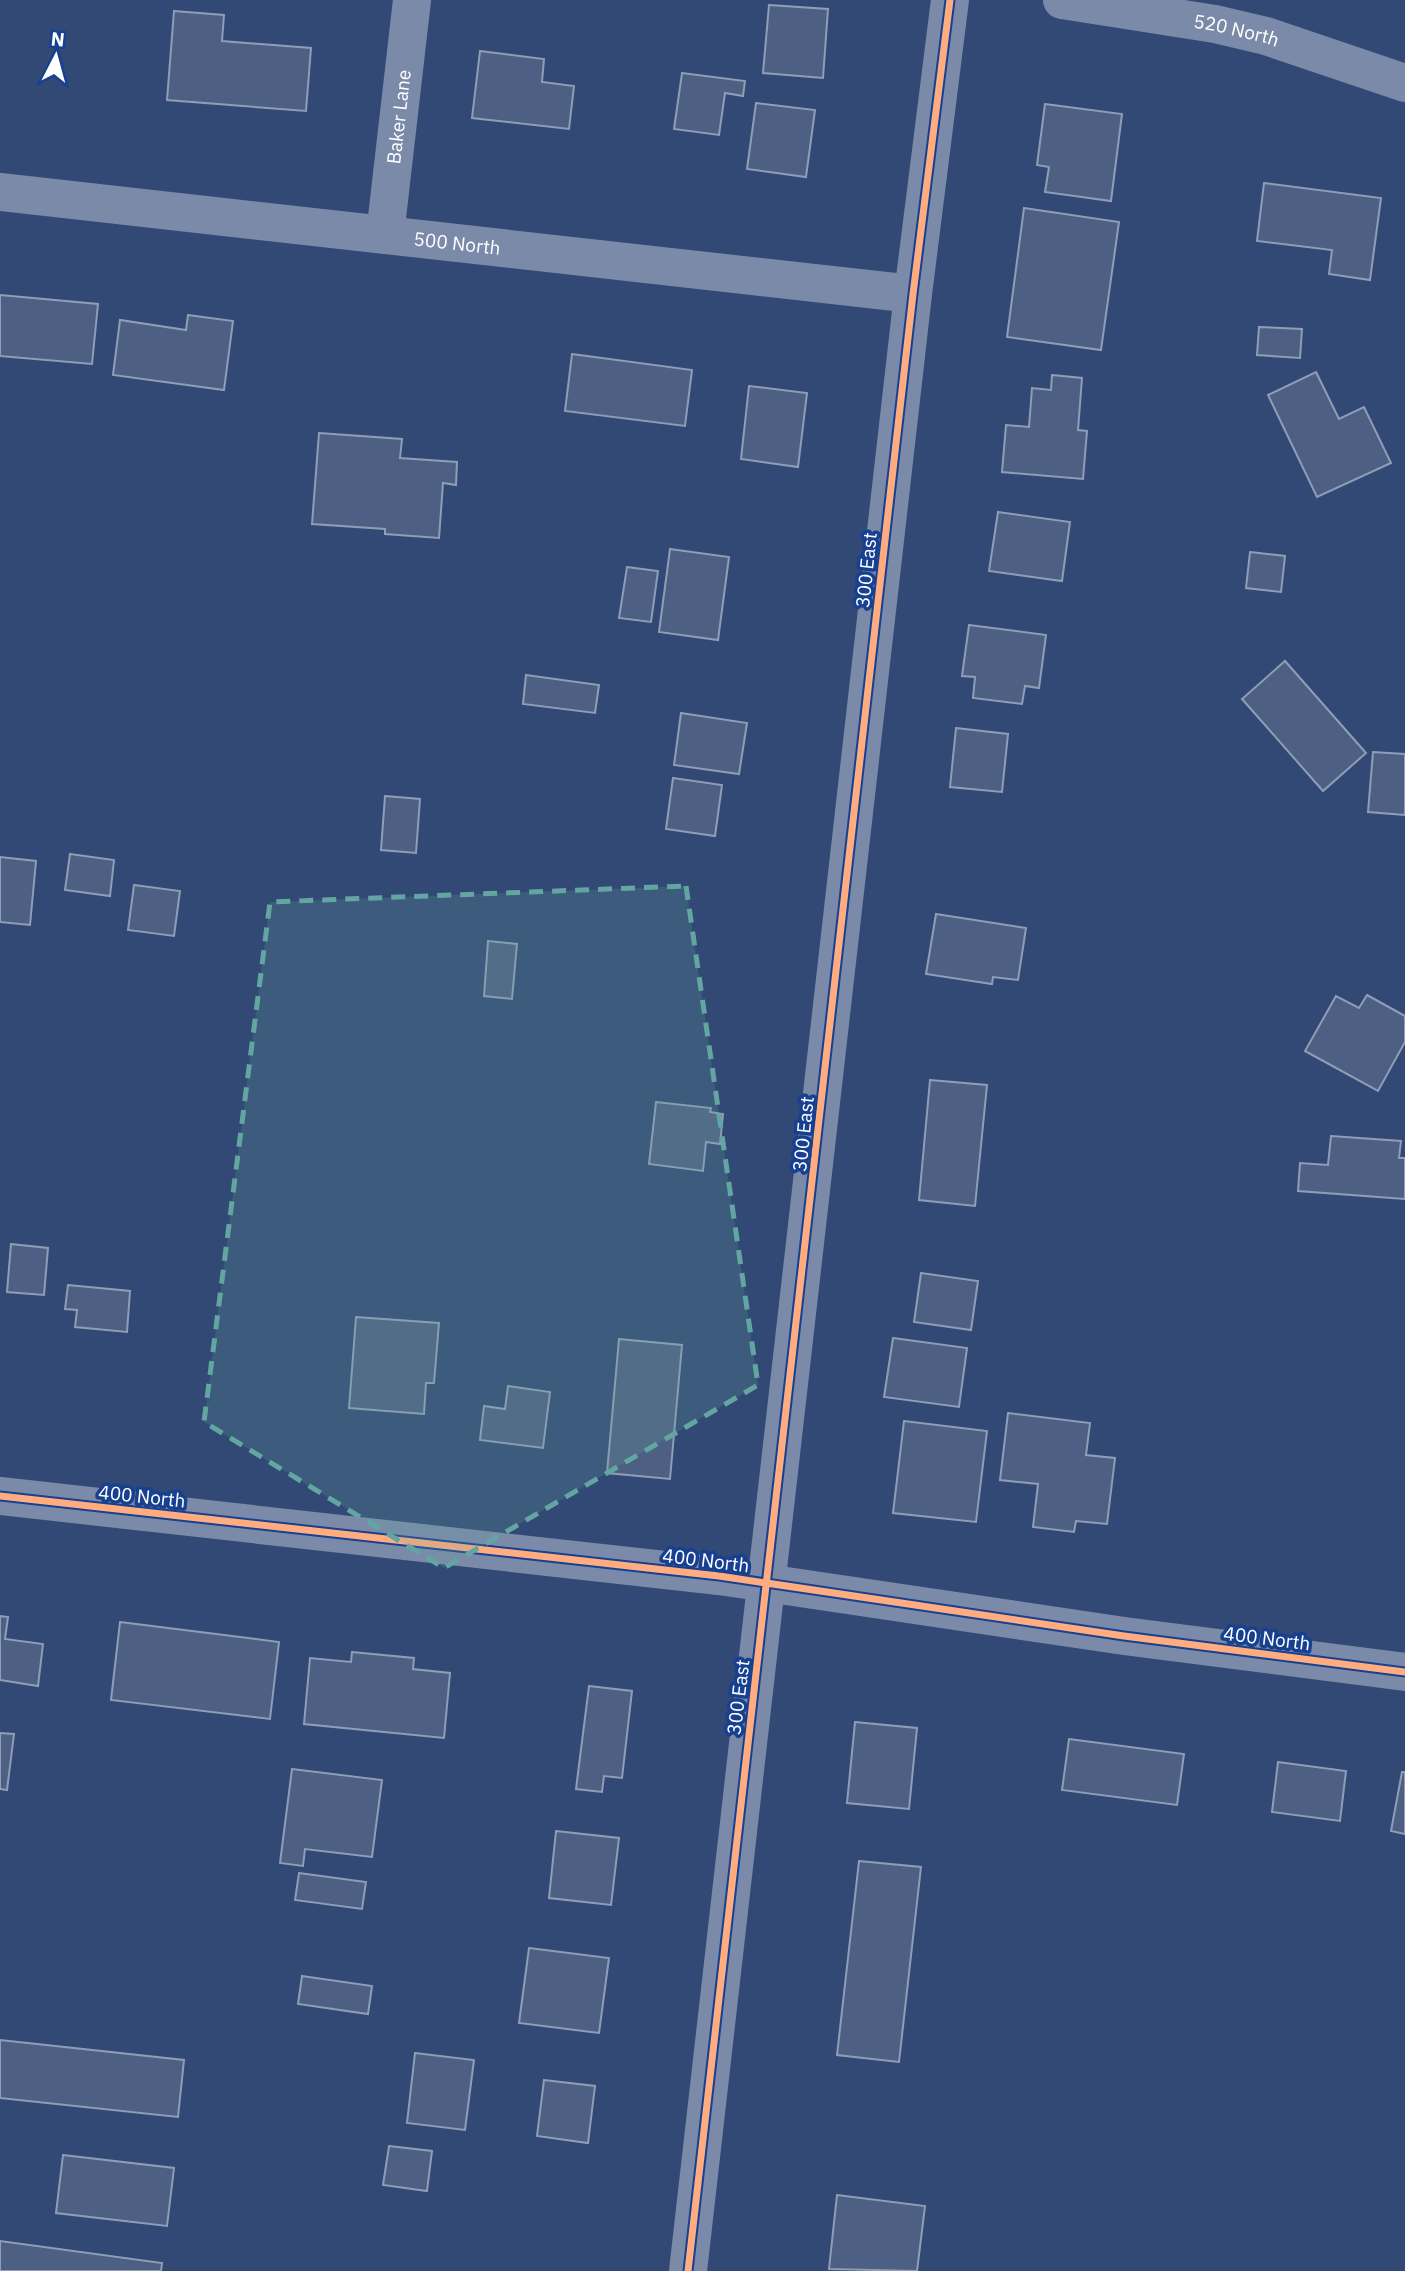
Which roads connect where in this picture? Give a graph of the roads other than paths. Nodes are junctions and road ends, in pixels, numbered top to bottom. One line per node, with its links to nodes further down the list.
1 (412, 0): 6 (street, Baker Lane)
2 (950, 0): 7 (street, 300 East)
3 (1062, 0): 4 (street, 520 North)
4 (1405, 83)
5 (0, 192): 6 (street, 500 North)
6 (385, 235): 7 (street, 500 North)
7 (913, 295): 9 (street, 300 East)
8 (0, 1496): 9 (street, 400 North)
9 (768, 1584): 10 (street, 400 North); 11 (street, 300 East)
10 (1405, 1672)
11 (688, 2271)

